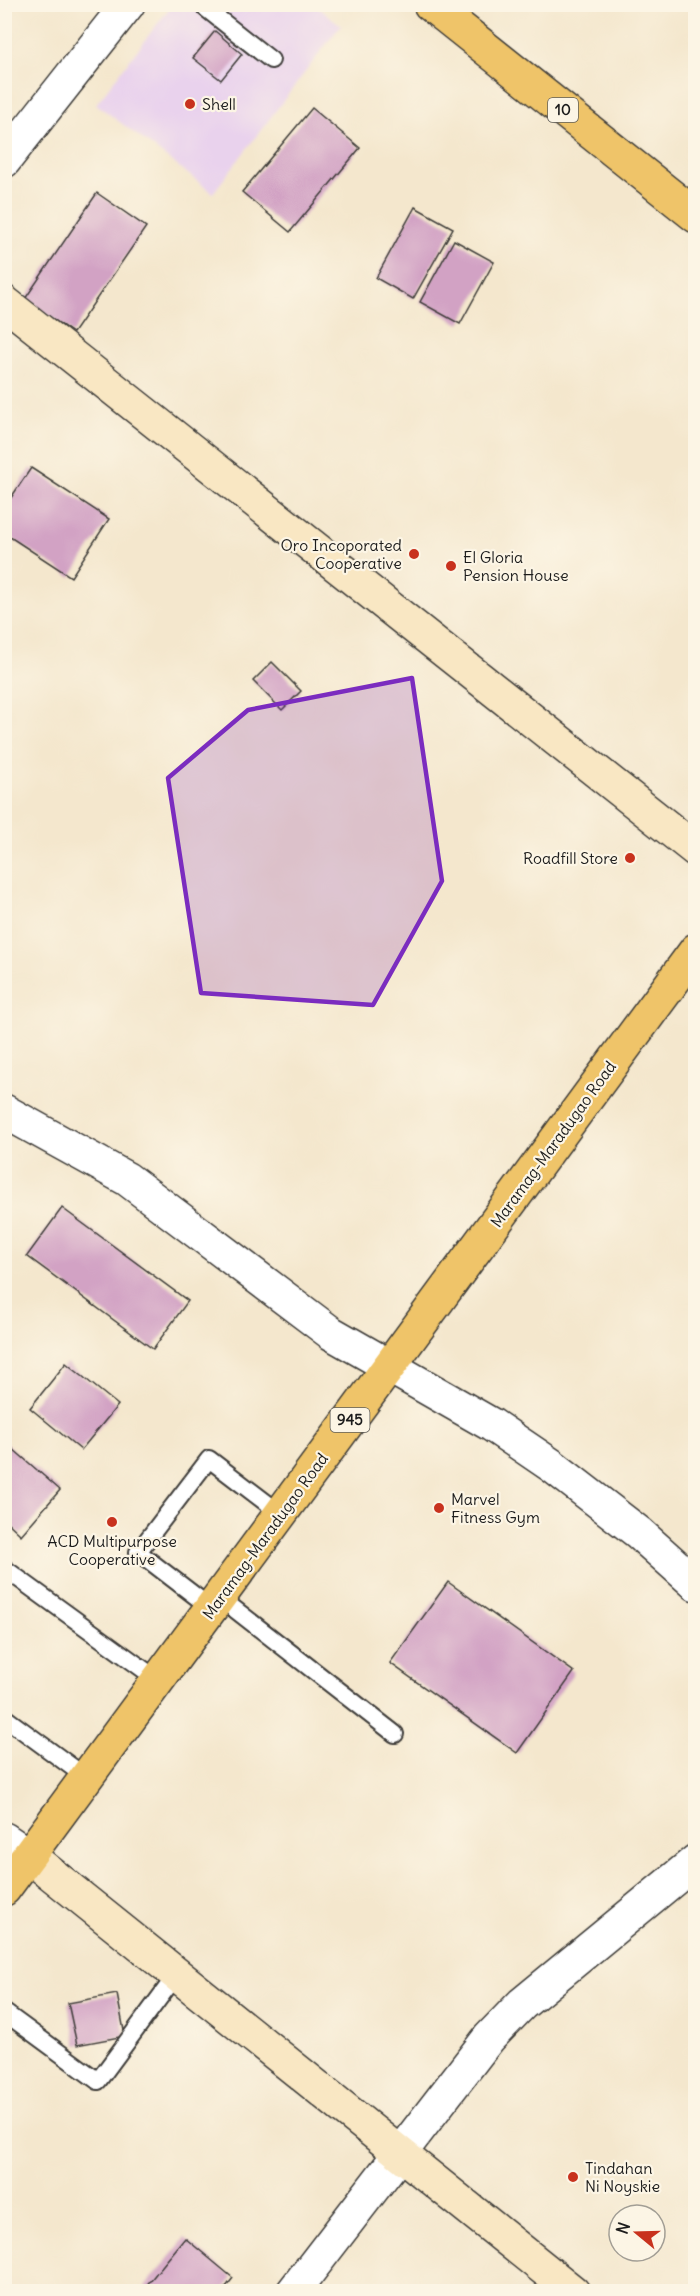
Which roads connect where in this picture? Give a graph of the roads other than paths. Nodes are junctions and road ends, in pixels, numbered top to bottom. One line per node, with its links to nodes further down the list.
1 (128, 4): 5 (street)
2 (430, 4): 6 (main road, 10)
3 (204, 8): 4 (lane)
4 (271, 60)
5 (4, 161)
6 (696, 216)
7 (4, 302): 8 (street)
8 (696, 850)
9 (696, 950): 11 (main road, Maramag-Maradugao Road / 945)
10 (4, 1111): 11 (street)
11 (389, 1367): 12 (main road, Maramag-Maradugao Road / 945); 14 (street)
12 (280, 1514): 15 (main road, Maramag-Maradugao Road / 945); 15 (lane)
13 (4, 1568): 16 (lane)
14 (696, 1584)
15 (215, 1603): 16 (main road, Maramag-Maradugao Road / 945); 18 (lane)
16 (158, 1680): 19 (main road, Maramag-Maradugao Road / 945)
17 (4, 1718): 19 (lane)
18 (395, 1734)
19 (87, 1778): 20 (main road, Maramag-Maradugao Road / 945)
20 (17, 1848): 22 (main road, Maramag-Maradugao Road / 945); 23 (street)
21 (696, 1861): 25 (street)
22 (4, 1889)
23 (177, 1974): 24 (lane); 25 (street)
24 (4, 2012)
25 (399, 2151): 26 (street); 27 (street)
26 (293, 2292)
27 (573, 2292)

